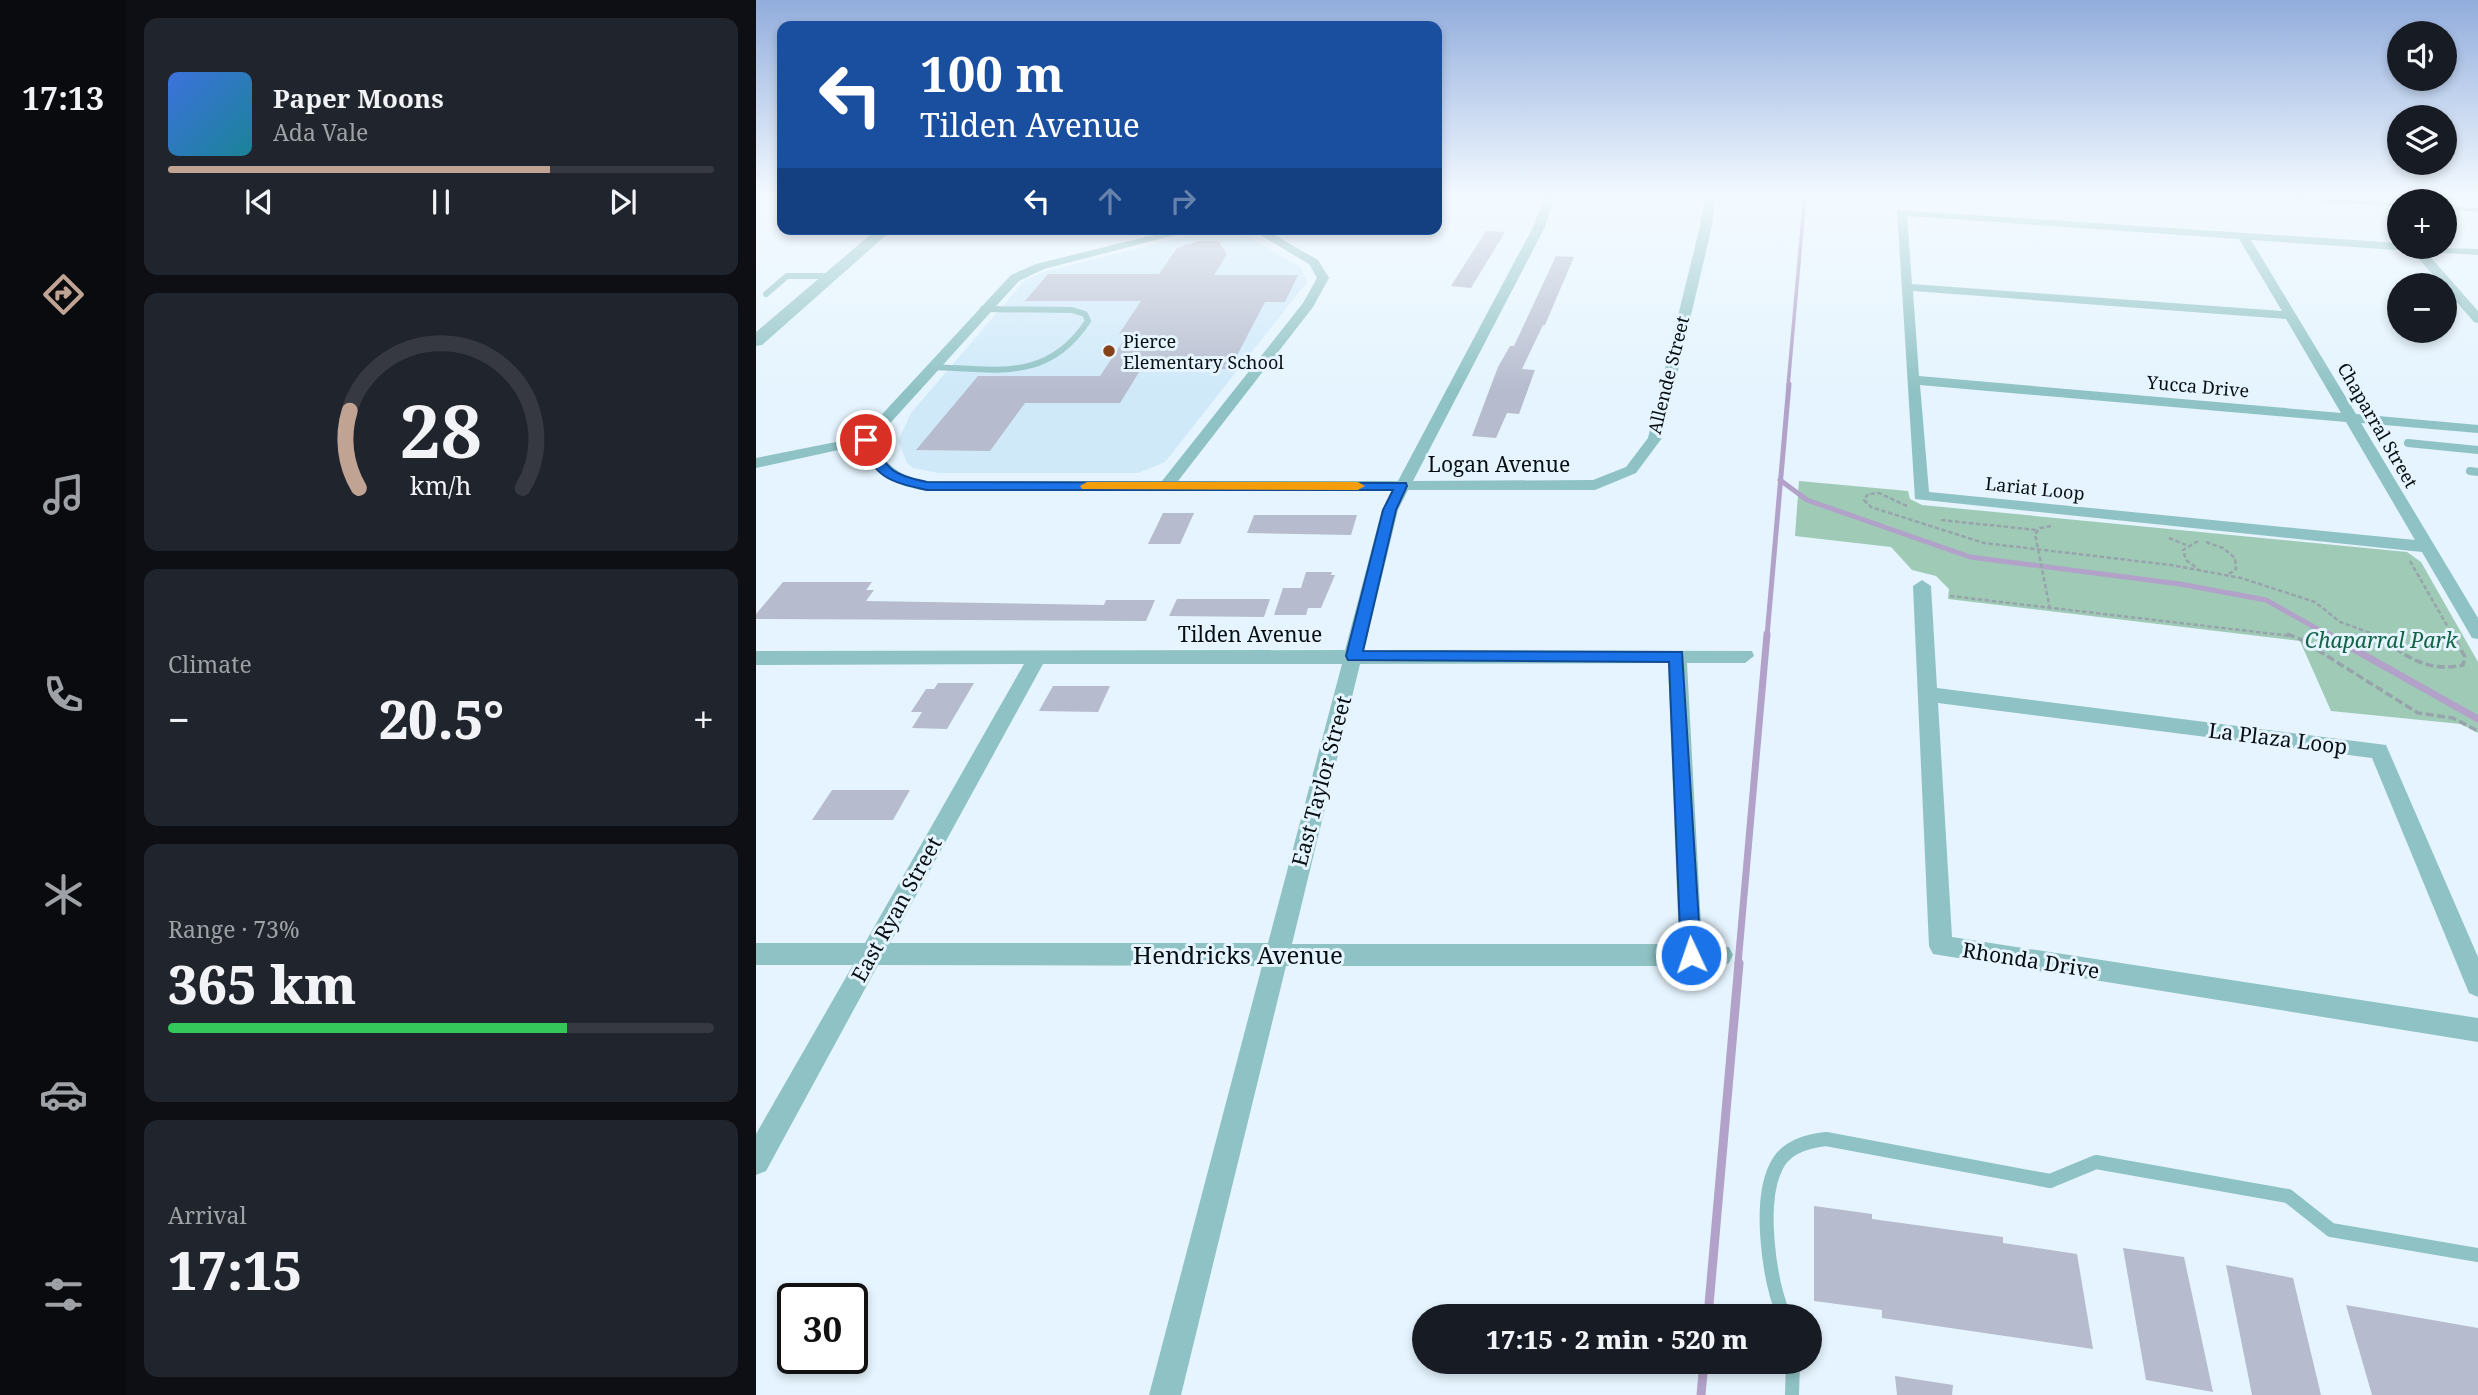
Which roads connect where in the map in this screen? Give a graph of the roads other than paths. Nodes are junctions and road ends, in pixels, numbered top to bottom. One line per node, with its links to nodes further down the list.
1 (850, 260): 9 (street)
2 (1065, 260): 12 (street)
3 (1311, 260): 25 (street)
4 (1521, 260): 26 (street, East Taylor Street)
5 (1698, 260): 24 (street, Allende Street)
6 (1905, 260): 10 (street, Lariat Loop)
7 (2258, 260): 13 (street, Chaparral Street)
8 (2427, 260): 14 (street)
9 (831, 276): 11 (lane); 15 (street)
10 (1908, 287): 13 (street); 17 (street, Lariat Loop)
11 (766, 294)
12 (983, 309): 16 (street); 16 (lane)
13 (2292, 316): 18 (street, Chaparral Street)
14 (2478, 319)
15 (759, 335)
16 (931, 367): 20 (street)
17 (1914, 380): 18 (street, Yucca Drive); 27 (street, Lariat Loop)
18 (2353, 418): 19 (street, Yucca Drive); 27 (street, Chaparral Street)
19 (2478, 429)
20 (866, 440): 23 (street); 25 (street, Logan Avenue)
21 (2408, 443): 22 (lane)
22 (2478, 450)
23 (756, 463)
24 (1595, 485): 26 (street, Logan Avenue)
25 (1166, 486): 26 (street, Logan Avenue)
26 (1401, 486): 30 (street, East Taylor Street)
27 (2427, 547): 29 (street, Chaparral Street)
28 (1922, 586): 35 (street, Rhonda Drive)
29 (2478, 632)
30 (1354, 656): 31 (street, Tilden Avenue); 34 (street, Tilden Avenue); 38 (street, East Taylor Street)
31 (1677, 656): 32 (street, Tilden Avenue); 39 (street)
32 (1745, 656)
33 (756, 658): 34 (street, Tilden Avenue)
34 (1037, 658): 37 (street, East Ryan Street)
35 (1927, 694): 41 (street, La Plaza Loop); 42 (street, Rhonda Drive)
36 (756, 954): 37 (street, Hendricks Avenue)
37 (870, 954): 38 (street, Hendricks Avenue); 43 (street, East Ryan Street)
38 (1277, 954): 39 (street, Hendricks Avenue); 47 (street, East Taylor Street)
39 (1691, 955): 40 (street, Hendricks Avenue)
40 (1721, 955)
41 (2478, 985)
42 (2478, 1030)
43 (756, 1161)
44 (2478, 1255): 45 (lane)
45 (1779, 1304)
46 (1793, 1374): 48 (lane)
47 (1165, 1395)
48 (1792, 1395)

